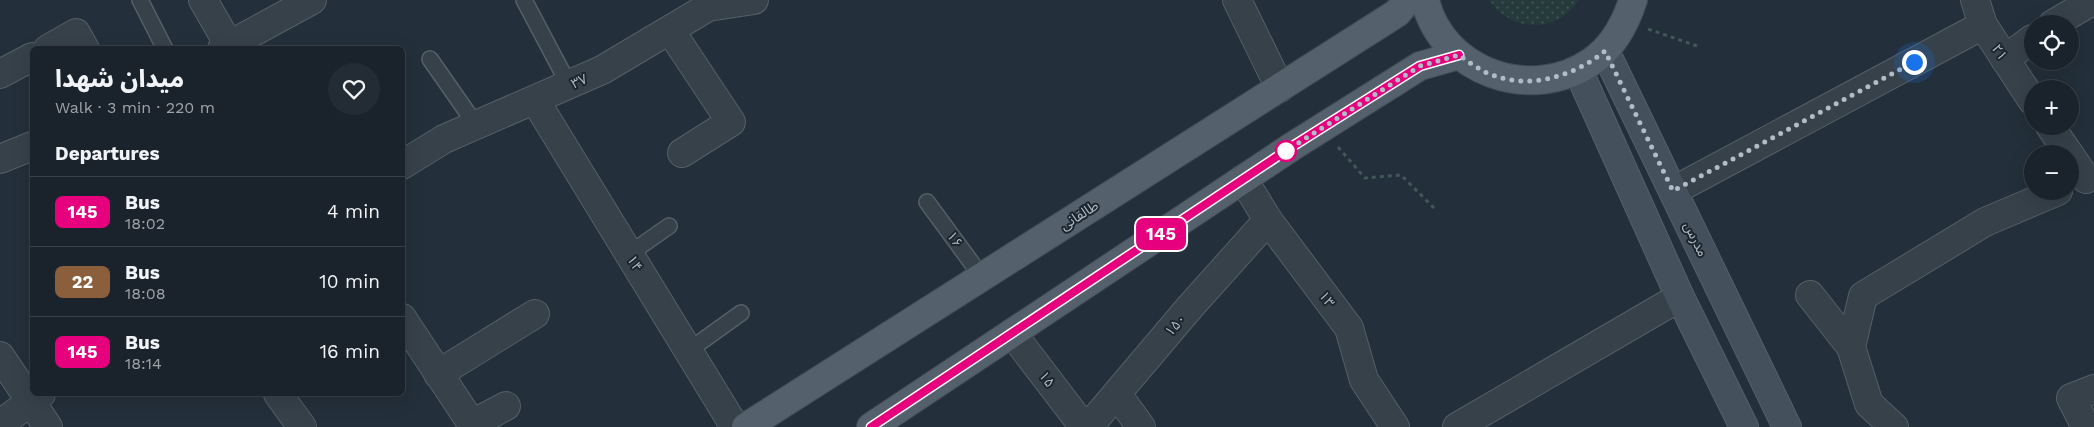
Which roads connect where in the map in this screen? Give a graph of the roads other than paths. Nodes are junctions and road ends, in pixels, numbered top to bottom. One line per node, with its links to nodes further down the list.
1 (140, 0): 18 (lane)
2 (203, 0): 19 (street)
3 (312, 0): 20 (street)
4 (524, 0): 28 (lane)
5 (752, 0): 10 (street, ۳۷)
6 (1238, 0): 29 (street)
7 (1408, 0): 29 (main road, طالقانی)
8 (1426, 0): 22 (main road)
9 (2094, 0): 13 (street)
10 (706, 3): 14 (street, ۳۷)
11 (1630, 10): 21 (main road)
12 (1979, 13): 25 (street, ۲۱); 38 (street)
13 (2068, 15)
14 (670, 30): 28 (street, ۳۷); 34 (street)
15 (2024, 45): 25 (street)
16 (53, 46): 17 (street)
17 (82, 46)
18 (163, 46)
19 (226, 46)
20 (228, 46)
21 (1605, 51): 26 (main road); 38 (main road, مدرس)
22 (1459, 55): 26 (main road); 37 (main road)
23 (30, 58): 27 (street)
24 (430, 59): 32 (lane)
25 (2005, 59): 30 (street, ۲۱)
26 (1578, 70): 46 (main road)
27 (0, 74)
28 (569, 85): 31 (street, ۳۷)
29 (1280, 88): 44 (main road, طالقانی)
30 (2024, 88)
31 (535, 100): 32 (street, ۳۷); 43 (street, ۱۴)
32 (476, 125): 36 (street, ۳۷)
33 (30, 147): 35 (street)
34 (682, 153)
35 (0, 159)
36 (405, 163)
37 (1243, 179): 41 (street, ۱۳); 50 (main road)
38 (1673, 191): 72 (main road, مدرس)
39 (2037, 200): 51 (street)
40 (927, 202): 44 (lane, ۱۶)
41 (1268, 220): 57 (street, ۱۵۰); 69 (street, ۱۳)
42 (669, 226): 43 (lane)
43 (629, 254): 52 (street, ۱۴)
44 (982, 277): 66 (main road, طالقانی)
45 (1810, 295): 51 (street)
46 (1680, 297): 70 (street); 71 (main road)
47 (741, 313): 52 (lane)
48 (535, 314): 54 (street)
49 (405, 323): 54 (street)
50 (1012, 333): 63 (street, ۱۵); 67 (main road)
51 (1851, 347): 73 (street)
52 (688, 351): 65 (street, ۱۴)
53 (0, 356): 56 (street)
54 (438, 374): 60 (street)
55 (2094, 389): 74 (street)
56 (30, 391)
57 (1116, 394): 63 (street, ۱۵۰); 68 (street)
58 (279, 396): 62 (street)
59 (35, 397): 61 (street); 64 (street)
60 (506, 406)
61 (0, 424)
62 (294, 424)
63 (1082, 426)
64 (48, 427)
65 (735, 427)
66 (746, 427)
67 (871, 427)
68 (1141, 427)
69 (1395, 427)
70 (1457, 427)
71 (1744, 427)
72 (1787, 427)
73 (1894, 427)
74 (2086, 427)

